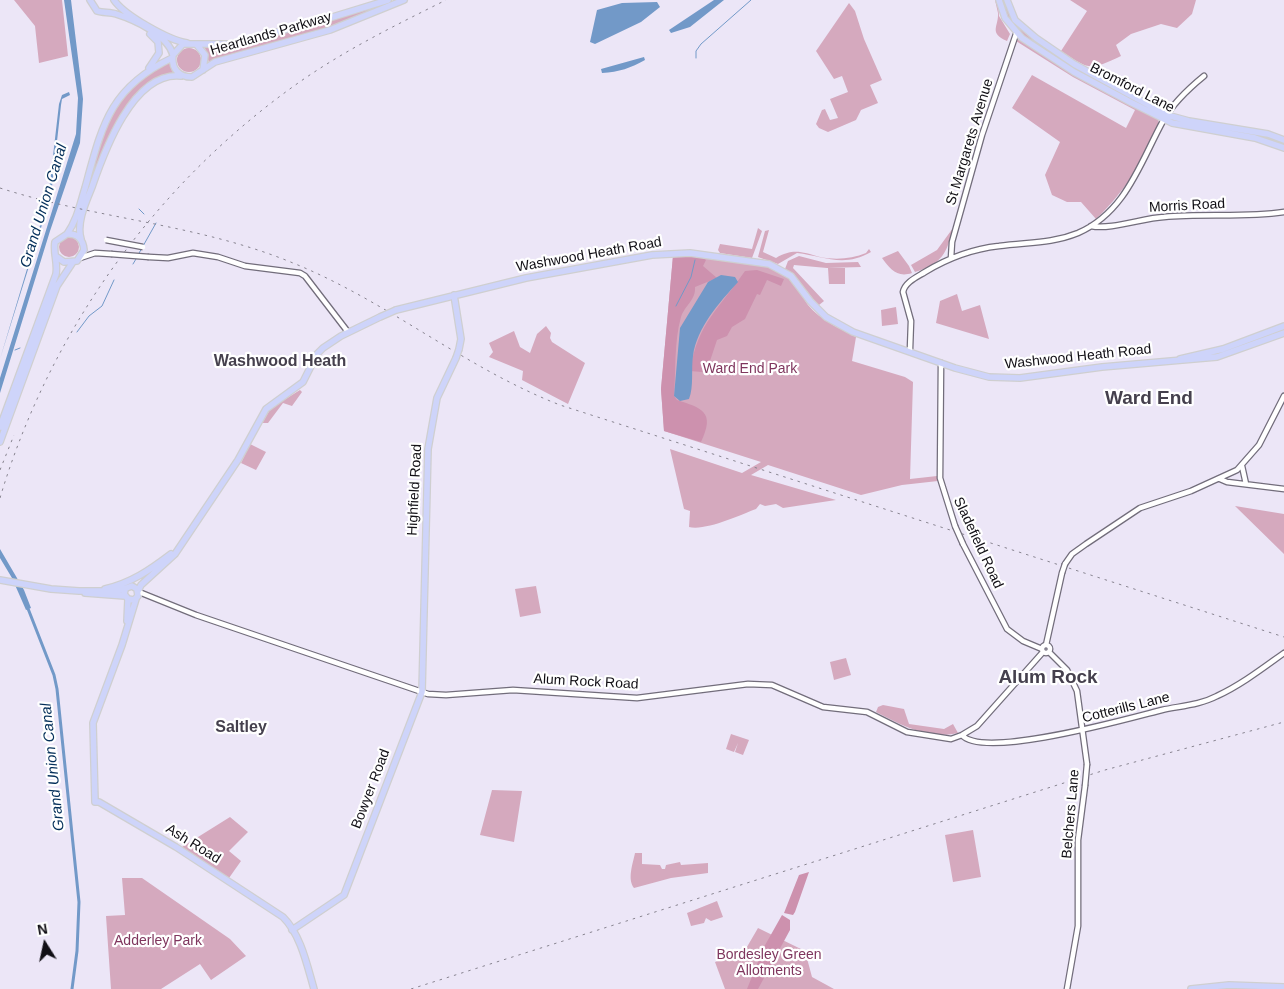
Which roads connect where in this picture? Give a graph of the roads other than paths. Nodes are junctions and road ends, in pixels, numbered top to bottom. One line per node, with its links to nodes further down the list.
1 (114, 0): 7 (main road); 10 (main road, Heartlands Parkway)
2 (388, 0): 10 (main road, Heartlands Parkway)
3 (404, 0): 12 (main road, Heartlands Parkway)
4 (999, 0): 9 (main road, Bromford Lane)
5 (1008, 0): 14 (main road, Bromford Lane)
6 (90, 1): 7 (main road)
7 (106, 12): 8 (main road)
8 (137, 24): 11 (main road); 13 (main road)
9 (1016, 34): 17 (main road, Bromford Lane); 30 (street, St Margarets Avenue)
10 (192, 44): 11 (main road); 12 (main road)
11 (172, 57): 13 (main road); 16 (main road)
12 (202, 70): 16 (main road)
13 (146, 71): 23 (main road)
14 (1089, 72): 17 (main road); 18 (main road, Bromford Lane)
15 (1204, 76): 18 (street)
16 (187, 77): 25 (main road)
17 (1086, 79): 18 (main road, Bromford Lane)
18 (1166, 117): 19 (main road, Bromford Lane); 20 (main road, Bromford Lane); 22 (street)
19 (1284, 140)
20 (1284, 148)
21 (1284, 212): 22 (street, Morris Road)
22 (1091, 226): 30 (street)
23 (67, 234): 25 (main road); 28 (main road)
24 (106, 240): 26 (street, bridge)
25 (82, 242): 27 (street); 29 (main road)
26 (143, 247)
27 (95, 253): 29 (street); 34 (street, bridge)
28 (57, 256): 31 (main road); 40 (main road)
29 (80, 258): 31 (main road)
30 (951, 258): 37 (street)
31 (73, 262): 41 (main road)
32 (454, 295): 34 (main road, Washwood Heath Road, bridge); 38 (main road, Washwood Heath Road); 56 (main road, Highfield Road, bridge)
33 (1284, 326): 36 (main road, Washwood Heath Road)
34 (348, 332): 46 (main road, Washwood Heath Road)
35 (1284, 333): 36 (main road, Washwood Heath Road)
36 (1237, 348): 38 (main road, Washwood Heath Road)
37 (910, 349)
38 (941, 363): 54 (street, Sladefield Road, bridge)
39 (1284, 396): 42 (street)
40 (0, 427)
41 (0, 442)
42 (1242, 466): 43 (street); 44 (street)
43 (1220, 479): 44 (street); 54 (street, bridge)
44 (1246, 484): 45 (street)
45 (1284, 489)
46 (180, 545): 47 (main road, Washwood Heath Road); 52 (main road, Washwood Heath Road)
47 (171, 554): 49 (main road); 51 (main road, Washwood Heath Road)
48 (0, 580): 50 (main road)
49 (102, 590): 50 (main road); 51 (main road)
50 (79, 591): 51 (main road)
51 (127, 593): 52 (main road); 52 (main road); 53 (main road)
52 (137, 595): 53 (main road); 56 (street, Alum Rock Road)
53 (125, 635): 59 (main road, Ash Road)
54 (1045, 649): 57 (street, Belchers Lane); 58 (street)
55 (1284, 653): 57 (street, Cotterills Lane)
56 (422, 692): 58 (street, Alum Rock Road); 59 (main road, Bowyer Road)
57 (1083, 731): 58 (street, Cotterills Lane); 62 (street, Belchers Lane, bridge)
58 (962, 736)
59 (292, 930): 61 (main road, Ash Road)
60 (1284, 987): 63 (main road)
61 (314, 989)
62 (1067, 989)
63 (1191, 989)

